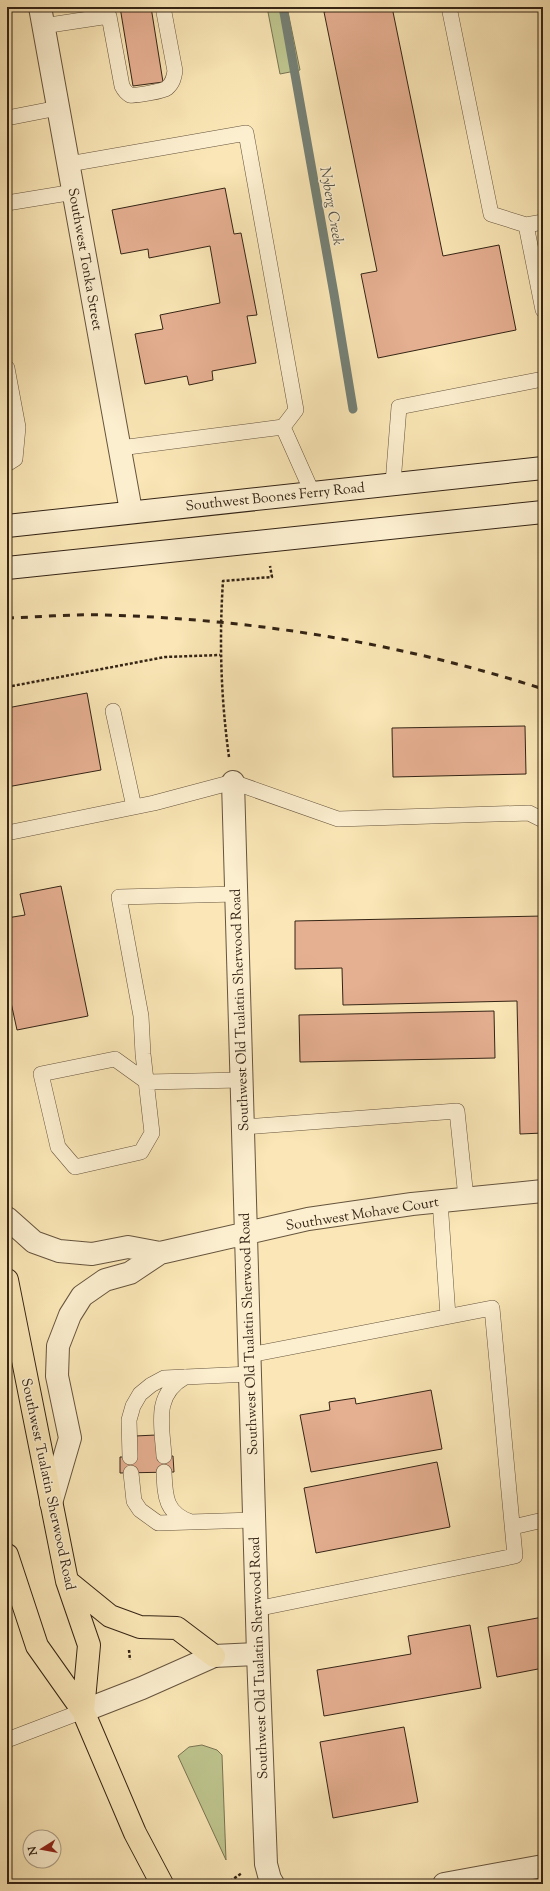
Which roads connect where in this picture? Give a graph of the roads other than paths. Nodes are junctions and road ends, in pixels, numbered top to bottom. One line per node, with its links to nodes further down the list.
1 (163, 7): 3 (lane)
2 (449, 7): 11 (lane)
3 (114, 12): 4 (lane)
4 (41, 17): 5 (street, Southwest Tonka Street)
5 (58, 108): 6 (lane); 7 (street, Southwest Tonka Street)
6 (7, 118)
7 (69, 164): 8 (street, Southwest Tonka Street); 15 (lane)
8 (74, 192): 9 (lane); 16 (street, Southwest Tonka Street)
9 (7, 203)
10 (543, 222): 11 (lane)
11 (526, 225): 12 (lane)
12 (543, 310)
13 (7, 368): 17 (lane)
14 (543, 380): 19 (lane)
15 (283, 427): 16 (lane); 20 (lane)
16 (120, 448): 21 (street, Southwest Tonka Street)
17 (11, 461)
18 (543, 468): 19 (street, Southwest Boones Ferry Road)
19 (393, 483): 20 (street, Southwest Boones Ferry Road)
20 (312, 492): 21 (street, Southwest Boones Ferry Road)
21 (132, 511): 23 (street, Southwest Boones Ferry Road)
22 (543, 512): 24 (street)
23 (7, 526)
24 (7, 568)
25 (113, 711): 27 (lane)
26 (233, 782): 27 (lane); 28 (lane); 30 (street, Southwest Old Tualatin Sherwood Road)
27 (134, 807): 29 (lane)
28 (543, 820)
29 (7, 833)
30 (236, 894): 31 (street, Southwest Old Tualatin Sherwood Road); 32 (lane)
31 (241, 1080): 32 (lane); 33 (street, Southwest Old Tualatin Sherwood Road)
32 (147, 1082): 32 (lane)
33 (243, 1127): 35 (lane); 38 (street, Southwest Old Tualatin Sherwood Road)
34 (543, 1191): 35 (street, Southwest Mohave Court)
35 (466, 1198): 36 (street, Southwest Mohave Court)
36 (440, 1201): 38 (street, Southwest Mohave Court); 41 (lane)
37 (7, 1218): 39 (street, Southwest Mohave Court)
38 (246, 1234): 39 (street, Southwest Mohave Court); 42 (street, Southwest Old Tualatin Sherwood Road)
39 (160, 1253): 48 (street, Southwest Mohave Court)
40 (7, 1280): 48 (highway, Southwest Tualatin Sherwood Road)
41 (448, 1316): 42 (lane); 52 (lane)
42 (249, 1365): 43 (lane); 49 (street, Southwest Old Tualatin Sherwood Road)
43 (186, 1377): 44 (lane); 45 (lane)
44 (164, 1456)
45 (130, 1457)
46 (164, 1472): 51 (lane)
47 (131, 1473): 51 (lane)
48 (51, 1503): 54 (highway, Southwest Tualatin Sherwood Road)
49 (254, 1520): 51 (lane); 55 (street, Southwest Old Tualatin Sherwood Road)
50 (543, 1520): 52 (lane)
51 (192, 1522)
52 (513, 1528): 55 (lane)
53 (7, 1556): 58 (highway, Southwest Tualatin Sherwood Road)
54 (67, 1581): 57 (highway); 58 (highway, Southwest Tualatin Sherwood Road)
55 (256, 1609): 56 (street, Southwest Old Tualatin Sherwood Road)
56 (258, 1654): 57 (street); 63 (street, Southwest Old Tualatin Sherwood Road)
57 (214, 1656): 58 (street)
58 (83, 1711): 59 (lane); 62 (highway, Southwest Tualatin Sherwood Road)
59 (7, 1740)
60 (543, 1866): 61 (street)
61 (504, 1879): 64 (street)
62 (162, 1884)
63 (273, 1884)
64 (444, 1884)

